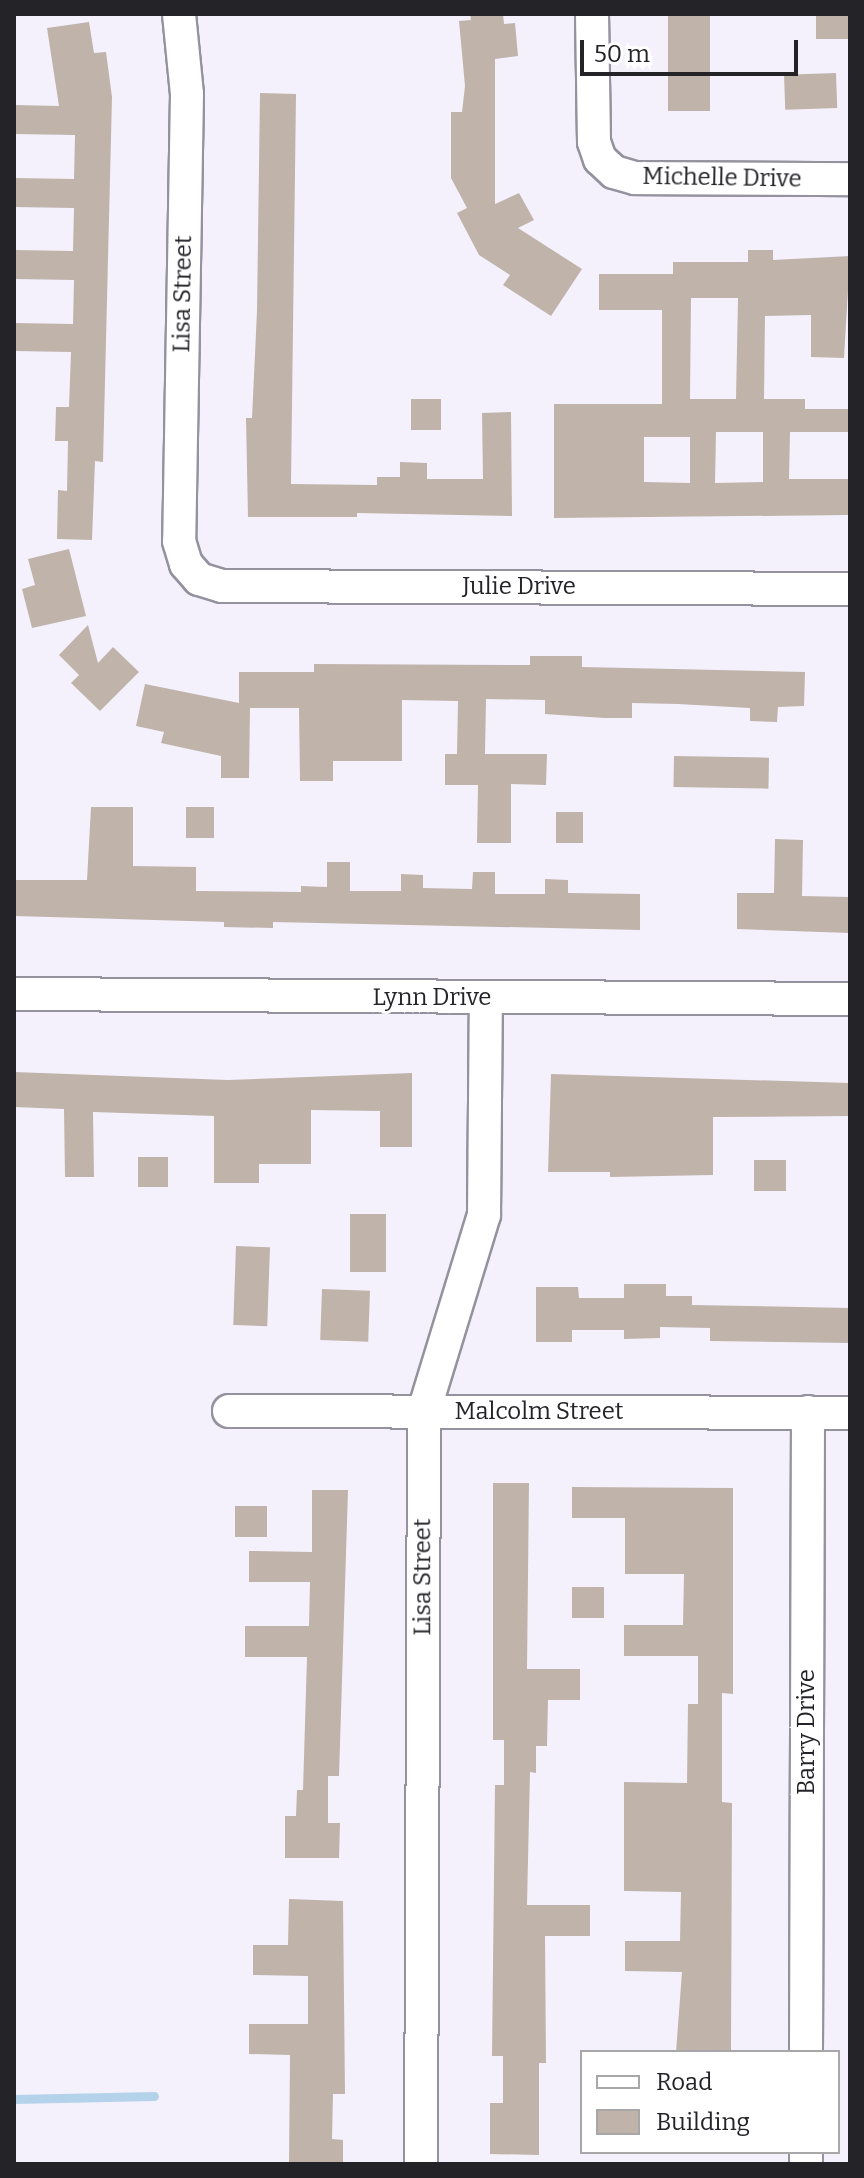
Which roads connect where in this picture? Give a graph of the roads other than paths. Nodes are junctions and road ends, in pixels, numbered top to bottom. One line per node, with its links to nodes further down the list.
1 (179, 14): 4 (street, Lisa Street)
2 (592, 14): 3 (street, Michelle Drive)
3 (850, 179)
4 (192, 571): 5 (street, Julie Drive)
5 (850, 589)
6 (14, 994): 7 (street, Lynn Drive)
7 (486, 998): 8 (street, Lynn Drive); 10 (street, Lisa Street)
8 (850, 999)
9 (229, 1411): 10 (street, Malcolm Street)
10 (424, 1411): 11 (street, Malcolm Street); 14 (street, Lisa Street)
11 (808, 1412): 12 (street, Malcolm Street); 13 (street, Barry Drive)
12 (850, 1413)
13 (806, 2050)
14 (421, 2164)

